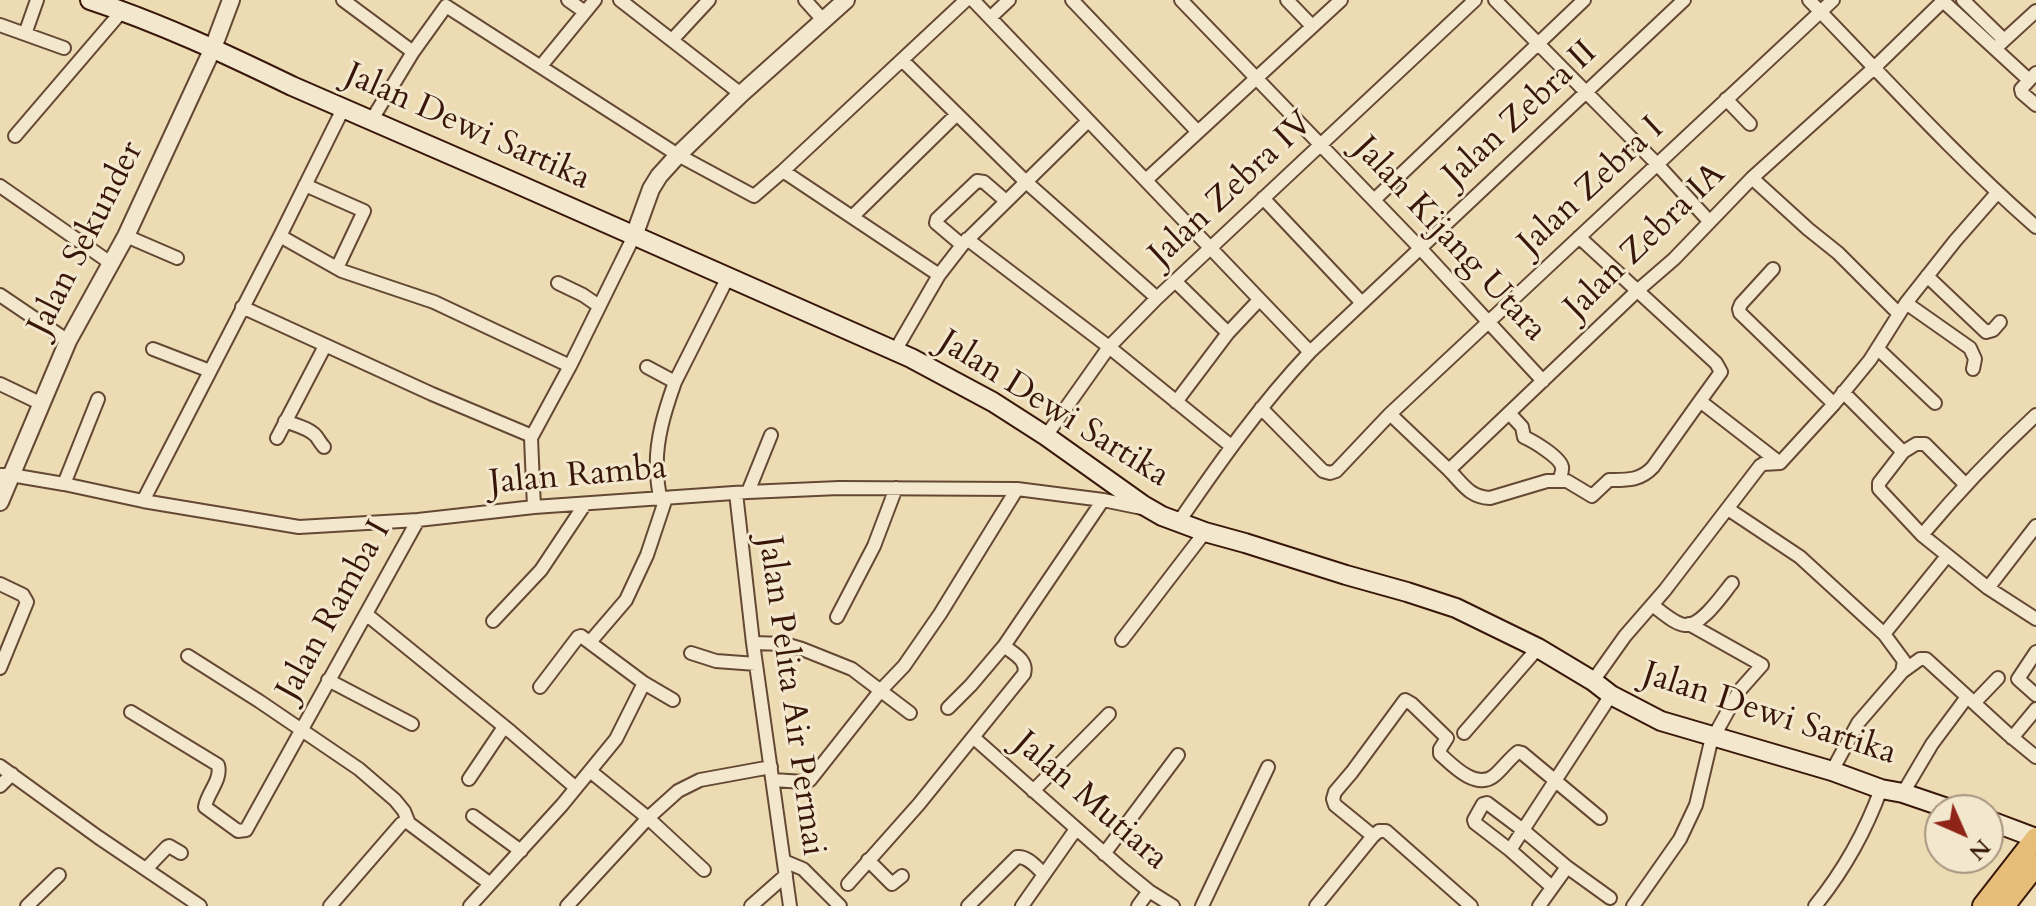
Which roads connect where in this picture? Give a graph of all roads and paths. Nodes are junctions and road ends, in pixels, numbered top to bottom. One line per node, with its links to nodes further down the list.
1 (37, 0): 35 (street)
2 (90, 0): 27 (main road, Jalan Dewi Sartika)
3 (231, 0): 40 (street, Jalan Sekunder)
4 (343, 0): 41 (street)
5 (568, 0): 29 (street)
6 (595, 0): 29 (street)
7 (709, 0): 36 (street)
8 (805, 0): 32 (street)
9 (846, 0): 32 (street)
10 (966, 0): 42 (street)
11 (973, 0): 31 (street)
12 (1009, 0): 31 (street)
13 (1072, 0): 56 (street)
14 (1181, 0): 46 (street, Jalan Kijang Utara)
15 (1287, 0): 34 (street)
16 (1341, 0): 34 (street)
17 (1475, 0): 58 (street, Jalan Zebra IV)
18 (1495, 0): 37 (street)
19 (1584, 0): 37 (street)
20 (1684, 0): 47 (street, Jalan Zebra II)
21 (1809, 0): 30 (street)
22 (1833, 0): 30 (street, Jalan Zebra I)
23 (1944, 0): 38 (street); 44 (street, Jalan Zebra IA)
24 (1963, 0): 38 (street)
25 (626, 2): 36 (street)
26 (449, 3): 41 (street); 43 (street)
27 (122, 11): 40 (main road, Jalan Dewi Sartika); 57 (street)
28 (2036, 11): 38 (street)
29 (585, 12): 43 (street)
30 (1821, 12): 44 (street); 49 (street, Jalan Zebra I)
31 (991, 17): 54 (street)
32 (823, 20): 48 (street)
33 (0, 25): 35 (street)
34 (1312, 26): 46 (street)
35 (25, 34): 39 (street)
36 (672, 40): 48 (street)
37 (1538, 44): 47 (street); 69 (street)
38 (2000, 44): 45 (street)
39 (64, 48)
40 (213, 48): 51 (main road, Jalan Dewi Sartika); 74 (street, Jalan Sekunder)
41 (413, 52): 53 (street)
42 (902, 60): 52 (street); 61 (street)
43 (541, 66): 59 (street)
44 (1874, 68): 62 (street, Jalan Zebra IA); 67 (street)
45 (2033, 76): 50 (street)
46 (1257, 79): 56 (street); 58 (street, Jalan Kijang Utara)
47 (1585, 92): 60 (street); 80 (street, Jalan Zebra II)
48 (741, 94): 59 (street)
49 (1726, 99): 55 (street); 60 (street, Jalan Zebra I)
50 (2036, 105)
51 (343, 109): 53 (main road, Jalan Dewi Sartika); 65 (street)
52 (957, 114): 64 (street); 71 (street)
53 (371, 121): 76 (main road, Jalan Dewi Sartika)
54 (1088, 121): 63 (street); 64 (street)
55 (1750, 124)
56 (1198, 132): 63 (street)
57 (15, 136)
58 (1321, 145): 68 (street, Jalan Zebra IV); 69 (street, Jalan Kijang Utara)
59 (678, 155): 61 (street); 76 (street)
60 (1656, 163): 72 (street); 77 (street, Jalan Zebra I)
61 (783, 171): 71 (street)
62 (1752, 178): 72 (street, Jalan Zebra IA); 97 (street)
63 (1146, 180): 79 (street)
64 (1025, 181): 70 (street); 92 (street)
65 (305, 185): 75 (street); 83 (street)
66 (0, 186): 82 (street)
67 (1997, 193): 73 (street); 86 (street)
68 (1263, 198): 79 (street, Jalan Zebra IV); 94 (street)
69 (1374, 200): 80 (street, Jalan Kijang Utara)
70 (1006, 201): 78 (street); 78 (street)
71 (852, 217): 85 (street)
72 (1709, 221): 90 (street, Jalan Zebra IA)
73 (2036, 227)
74 (126, 236): 81 (street); 82 (street, Jalan Sekunder)
75 (280, 236): 83 (street); 96 (street)
76 (634, 236): 87 (main road, Jalan Dewi Sartika); 95 (street)
77 (1579, 237): 90 (street); 99 (street, Jalan Zebra I)
78 (965, 242): 85 (street); 104 (street)
79 (1210, 247): 88 (street, Jalan Zebra IV); 93 (street)
80 (1420, 248): 94 (street, Jalan Zebra II); 99 (street, Jalan Kijang Utara)
81 (177, 258)
82 (112, 264): 102 (street, Jalan Sekunder)
83 (337, 268): 110 (street)
84 (1773, 269): 123 (street)
85 (939, 275): 108 (street)
86 (1927, 276): 97 (street); 100 (street)
87 (728, 277): 108 (main road, Jalan Dewi Sartika); 115 (street)
88 (1175, 281): 92 (street, Jalan Zebra IV); 101 (street)
89 (558, 283): 95 (street)
90 (1637, 291): 114 (street, Jalan Zebra IA); 119 (street)
91 (0, 295): 102 (street)
92 (1157, 298): 104 (street, Jalan Zebra IV)
93 (1259, 300): 101 (street); 109 (street)
94 (1362, 303): 109 (street, Jalan Zebra II)
95 (599, 306): 110 (street)
96 (242, 307): 103 (street); 113 (street)
97 (1903, 308): 105 (street); 107 (street)
98 (2000, 322): 100 (street)
99 (1490, 323): 114 (street, Jalan Kijang Utara); 125 (street, Jalan Zebra I)
100 (1986, 332): 105 (street)
101 (1228, 333): 120 (street)
102 (68, 341): 122 (street, Jalan Sekunder)
103 (325, 346): 128 (street); 130 (street)
104 (1109, 347): 120 (street); 131 (street, Jalan Zebra IV)
105 (1970, 348): 112 (street)
106 (153, 349): 113 (street)
107 (1878, 349): 117 (street); 121 (street)
108 (895, 351): 131 (main road, Jalan Dewi Sartika)
109 (1310, 352): 124 (street, Jalan Zebra II)
110 (570, 366): 130 (street)
111 (647, 367): 115 (street)
112 (1973, 369)
113 (210, 371): 147 (street)
114 (1543, 381): 126 (street, Jalan Zebra IA)
115 (675, 382): 145 (street)
116 (0, 384): 122 (street)
117 (1843, 392): 123 (street); 135 (street)
118 (98, 399): 140 (street)
119 (1700, 401): 136 (street); 139 (street)
120 (1176, 402): 133 (street)
121 (1935, 403)
122 (42, 404): 138 (street, Jalan Sekunder)
123 (1834, 404): 136 (street)
124 (1261, 408): 125 (street, Jalan Zebra I); 133 (street, Jalan Zebra II)
125 (1390, 414): 137 (street)
126 (1510, 414): 137 (street, Jalan Zebra IA); 139 (street)
127 (2036, 415): 141 (street)
128 (285, 421): 132 (street); 134 (street)
129 (771, 435): 144 (street)
130 (532, 436): 150 (street)
131 (1046, 436): 152 (main road, Jalan Dewi Sartika)
132 (277, 438)
133 (1231, 446): 154 (street, Jalan Zebra II)
134 (324, 447)
135 (1903, 452): 141 (street); 157 (street)
136 (1780, 463): 151 (street)
137 (1449, 470): 139 (street)
138 (6, 475): 140 (street, Jalan Ramba); 148 (street, Jalan Sekunder)
139 (1559, 481)
140 (64, 484): 147 (street, Jalan Ramba)
141 (1965, 484): 157 (street)
142 (896, 488): 143 (street, Jalan Ramba); 144 (street, Jalan Ramba); 164 (street)
143 (1017, 489): 146 (street, Jalan Ramba); 185 (street)
144 (742, 492): 145 (street, Jalan Ramba); 171 (street, Jalan Pelita Air Permai)
145 (663, 498): 149 (street, Jalan Ramba); 170 (street)
146 (1103, 500): 152 (street, Jalan Ramba); 172 (street)
147 (143, 501): 153 (street, Jalan Ramba)
148 (0, 502)
149 (585, 504): 150 (street, Jalan Ramba); 166 (street)
150 (534, 507): 153 (street, Jalan Ramba)
151 (1728, 509): 162 (street); 168 (street)
152 (1153, 512): 154 (main road, Jalan Dewi Sartika)
153 (418, 520): 163 (street, Jalan Ramba I)
154 (1178, 523): 156 (main road, Jalan Dewi Sartika)
155 (2036, 526): 161 (street)
156 (1205, 532): 169 (street); 173 (main road, Jalan Dewi Sartika)
157 (1922, 535): 158 (street)
158 (1947, 556): 161 (street); 168 (street)
159 (1732, 583): 167 (street)
160 (0, 584): 178 (street)
161 (1988, 588): 165 (street)
162 (1652, 605): 167 (street); 182 (street)
163 (366, 614): 181 (street, Jalan Ramba I); 196 (street)
164 (837, 617)
165 (2036, 619)
166 (493, 621)
167 (1689, 624): 200 (street)
168 (1884, 634): 179 (street)
169 (1122, 640)
170 (590, 642): 183 (street); 184 (street)
171 (753, 643): 177 (street, Jalan Pelita Air Permai); 185 (street)
172 (1004, 646): 190 (street); 199 (street)
173 (1538, 648): 182 (main road, Jalan Dewi Sartika); 198 (street)
174 (2036, 652): 187 (street)
175 (691, 653): 177 (street)
176 (188, 656): 197 (street, Jalan Ramba I)
177 (756, 664): 208 (street, Jalan Pelita Air Permai)
178 (0, 668)
179 (1902, 672): 189 (street); 207 (street)
180 (1998, 678): 189 (street)
181 (328, 680): 195 (street); 197 (street, Jalan Ramba I)
182 (1593, 681): 186 (main road, Jalan Dewi Sartika)
183 (644, 683): 188 (street); 206 (street)
184 (540, 687)
185 (881, 690): 193 (street); 208 (street)
186 (1611, 695): 200 (main road, Jalan Dewi Sartika); 211 (street)
187 (2036, 695)
188 (673, 700)
189 (1971, 700): 201 (street); 216 (street)
190 (948, 708)
191 (2036, 709): 201 (street)
192 (131, 712): 197 (street)
193 (910, 713)
194 (1109, 714): 215 (street)
195 (412, 724)
196 (504, 727): 210 (street); 213 (street)
197 (300, 729): 221 (street, Jalan Ramba I)
198 (1464, 733)
199 (973, 737): 215 (street, Jalan Mutiara); 233 (street)
200 (1712, 738): 207 (main road, Jalan Dewi Sartika); 266 (street)
201 (2012, 738): 203 (street)
202 (1178, 755): 232 (street)
203 (2036, 757)
204 (0, 766): 209 (street)
205 (1268, 767): 260 (street, Jalan Mutiara)
206 (590, 771): 213 (street); 219 (street)
207 (1832, 771): 214 (main road, Jalan Dewi Sartika)
208 (772, 773): 219 (street); 236 (street, Jalan Pelita Air Permai)
209 (12, 774): 212 (street); 237 (street)
210 (469, 779)
211 (1555, 781): 220 (street); 226 (street); 227 (street)
212 (0, 786)
213 (576, 788): 230 (street)
214 (1881, 789): 216 (main road, Jalan Dewi Sartika); 267 (street)
215 (1033, 791): 225 (street, Jalan Mutiara)
216 (1903, 793): 217 (main road, Jalan Dewi Sartika)
217 (1924, 800)
218 (473, 816): 230 (street)
219 (648, 818): 238 (street); 252 (street)
220 (1600, 818)
221 (408, 821): 242 (street, Jalan Ramba I); 250 (street)
222 (2004, 822): 223 (main road)
223 (2036, 822)
224 (2004, 826): 228 (main road)
225 (1076, 829): 232 (street, Jalan Mutiara); 239 (street)
226 (1523, 830): 229 (street); 229 (street); 235 (street)
227 (1376, 834): 246 (street); 261 (street)
228 (2036, 838): 268 (highway)
229 (1510, 850): 244 (street)
230 (521, 851): 242 (street)
231 (181, 853): 237 (street)
232 (1104, 854): 245 (street, Jalan Mutiara)
233 (868, 860): 241 (street); 243 (street)
234 (2036, 865): 269 (highway)
235 (1567, 867): 244 (street); 247 (street)
236 (785, 868): 253 (street); 254 (street, Jalan Pelita Air Permai); 255 (street)
237 (146, 869): 249 (street)
238 (704, 870)
239 (1044, 874): 256 (street); 257 (street)
240 (59, 875): 248 (street)
241 (902, 876)
242 (489, 883): 251 (street)
243 (848, 884)
244 (1552, 887): 264 (street)
245 (1149, 891): 258 (street); 259 (street, Jalan Mutiara)
246 (1459, 895): 262 (street); 263 (street)
247 (1612, 902): 265 (street)
248 (27, 906)
249 (200, 906)
250 (330, 906)
251 (470, 906)
252 (567, 906)
253 (751, 906)
254 (790, 906)
255 (840, 906)
256 (968, 906)
257 (1022, 906)
258 (1138, 906)
259 (1173, 906)
260 (1202, 906)
261 (1316, 906)
262 (1447, 906)
263 (1471, 906)
264 (1539, 906)
265 (1623, 906)
266 (1633, 906)
267 (1815, 906)
268 (1983, 906)
269 (2004, 906)

